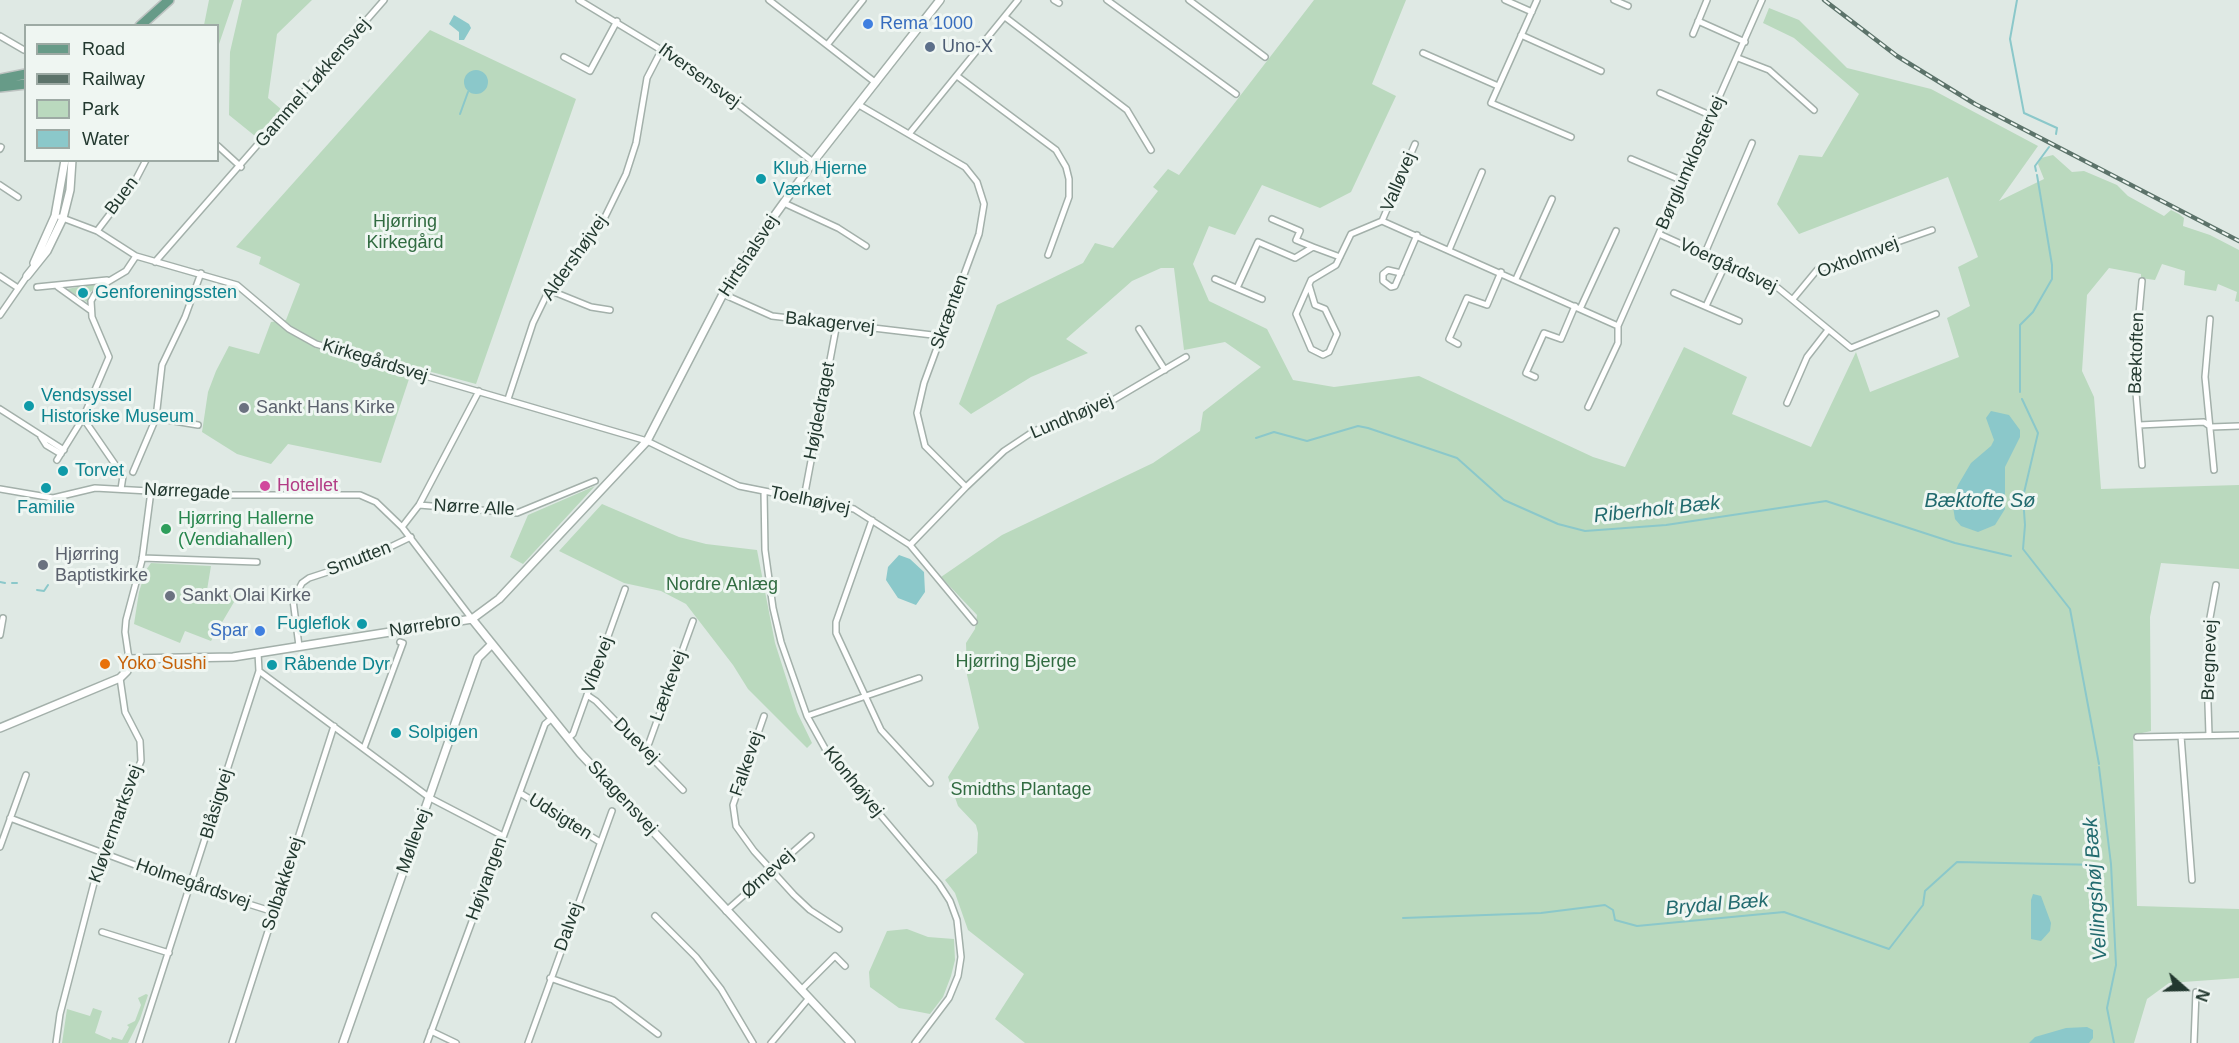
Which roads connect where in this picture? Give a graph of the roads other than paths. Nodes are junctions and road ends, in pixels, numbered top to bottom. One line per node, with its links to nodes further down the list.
1 (169, 0): 21 (main road)
2 (384, 0): 57 (street, Gammel Løkkensvej)
3 (579, 0): 19 (street, Ifversensvej)
4 (769, 0): 15 (street)
5 (863, 0): 26 (street)
6 (940, 0): 37 (street, Hirtshalsvej)
7 (1018, 0): 18 (street)
8 (1107, 0): 42 (street)
9 (1189, 0): 31 (street)
10 (1505, 0): 17 (street)
11 (1537, 0): 17 (street)
12 (1614, 0): 16 (street)
13 (1707, 0): 20 (street)
14 (1762, 0): 25 (street, Børglumklostervej)
15 (776, 2): 26 (street)
16 (1628, 6)
17 (1532, 12): 23 (street)
18 (1005, 17): 35 (street); 51 (street)
19 (617, 21): 27 (street, Ifversensvej); 30 (street)
20 (1698, 21): 22 (street); 25 (street)
21 (140, 24)
22 (1693, 34)
23 (1521, 35): 33 (street); 39 (street)
24 (0, 36): 28 (street)
25 (1744, 42): 32 (street, Børglumklostervej)
26 (827, 45): 37 (street)
27 (662, 49): 56 (street, Ifversensvej); 95 (street, Aldershøjvej)
28 (24, 50)
29 (1423, 52): 39 (street)
30 (564, 57)
31 (1266, 57)
32 (1738, 58): 44 (street); 45 (street, Børglumklostervej)
33 (1601, 71)
34 (24, 74): 36 (main road)
35 (957, 76): 46 (street); 76 (street)
36 (0, 79)
37 (876, 83): 43 (street, Hirtshalsvej)
38 (24, 84): 40 (main road)
39 (1498, 86): 47 (street)
40 (0, 87)
41 (1660, 93): 45 (street)
42 (1236, 94)
43 (858, 105): 46 (street, Skrænten); 56 (street, Hirtshalsvej)
44 (1814, 110)
45 (1712, 116): 59 (street, Børglumklostervej)
46 (909, 134): 112 (street, Skrænten)
47 (1571, 137)
48 (1752, 143): 75 (street)
49 (1415, 144): 66 (street, Valløvej)
50 (219, 147): 57 (street)
51 (1151, 150)
52 (1631, 159): 59 (street)
53 (65, 162): 64 (street)
54 (72, 162): 64 (street)
55 (145, 162): 68 (street, Buen)
56 (813, 162): 63 (street, Hirtshalsvej)
57 (241, 166): 79 (street, Gammel Løkkensvej)
58 (1482, 171): 74 (street)
59 (1683, 181): 70 (street, Børglumklostervej)
60 (0, 185): 61 (street)
61 (18, 197)
62 (1552, 199): 87 (street)
63 (784, 203): 72 (street); 97 (street, Hirtshalsvej)
64 (59, 217): 68 (street, Kirkegårdsvej); 85 (street)
65 (1272, 219): 73 (street)
66 (1382, 221): 71 (street); 78 (street)
67 (1932, 230): 99 (street, Oxholmvej)
68 (97, 231): 77 (street, Kirkegårdsvej)
69 (1616, 231): 101 (street)
70 (1659, 234): 75 (street, Voergårdsvej); 109 (street, Børglumklostervej)
71 (1417, 236): 74 (street); 83 (street)
72 (866, 246)
73 (1313, 247): 78 (street); 94 (street)
74 (1449, 250): 81 (street)
75 (1705, 253): 80 (street, Voergårdsvej)
76 (1048, 255)
77 (136, 256): 79 (street, Kirkegårdsvej); 88 (street)
78 (1340, 258): 90 (street)
79 (155, 262): 82 (street, Kirkegårdsvej)
80 (1726, 263): 99 (street, Voergårdsvej); 100 (street)
81 (1501, 272): 87 (street); 113 (street)
82 (201, 273): 117 (street, Kirkegårdsvej); 123 (street)
83 (1401, 273)
84 (0, 276): 92 (street)
85 (27, 276): 92 (street)
86 (1215, 279): 94 (street)
87 (1516, 279): 101 (street)
88 (107, 280): 91 (street); 102 (street)
89 (2142, 281): 125 (street, Bæktoften)
90 (1309, 285): 90 (street)
91 (58, 287): 93 (street); 102 (street)
92 (18, 288): 105 (street)
93 (38, 288)
94 (1237, 288): 98 (street)
95 (549, 290): 103 (street); 118 (street, Aldershøjvej)
96 (1674, 293): 100 (street)
97 (723, 294): 108 (street, Bakagervej); 128 (street, Hirtshalsvej)
98 (1262, 299)
99 (1793, 299): 111 (street, Voergårdsvej)
100 (1706, 306): 107 (street)
101 (1578, 308): 109 (street); 116 (street)
102 (90, 309): 122 (street)
103 (610, 310)
104 (1936, 314): 111 (street, Voergårdsvej)
105 (0, 315)
106 (2210, 319): 127 (street)
107 (1739, 321)
108 (837, 323): 112 (street, Bakagervej); 140 (street, Højdedraget)
109 (1618, 326): 120 (street, Børglumklostervej)
110 (1139, 329): 115 (street)
111 (1828, 330): 119 (street)
112 (941, 336): 135 (street, Skrænten)
113 (1458, 344)
114 (1186, 357): 115 (street, Lundhøjvej)
115 (1165, 370): 135 (street, Lundhøjvej)
116 (1535, 376)
117 (479, 391): 118 (street, Kirkegårdsvej); 141 (street)
118 (508, 399): 128 (street, Kirkegårdsvej)
119 (1787, 403)
120 (1588, 407)
121 (0, 409): 129 (street)
122 (83, 418): 129 (street); 137 (street)
123 (156, 418): 124 (street); 133 (street)
124 (198, 425)
125 (2139, 425): 127 (street); 131 (street, Bæktoften)
126 (2239, 426): 127 (street)
127 (2211, 427): 132 (street)
128 (647, 441): 139 (street, Toelhøjvej); 151 (street, Nørrebro)
129 (63, 452): 130 (street)
130 (57, 460)
131 (2142, 465)
132 (2214, 470)
133 (133, 472)
134 (595, 481): 141 (street, Nørre Alle)
135 (966, 487): 145 (street)
136 (0, 489): 137 (street, Nørregade)
137 (121, 489): 138 (street, Nørregade)
138 (151, 491): 143 (street, Nørregade); 146 (street)
139 (764, 492): 140 (street, Toelhøjvej); 166 (street, Klonhøjvej)
140 (804, 498): 142 (street, Toelhøjvej)
141 (420, 505): 143 (street)
142 (872, 520): 145 (street, Toelhøjvej); 164 (street)
143 (402, 527): 144 (street, Skagensvej)
144 (411, 537): 151 (street, Skagensvej); 157 (street, Smutten)
145 (910, 545): 153 (street, Toelhøjvej)
146 (142, 558): 147 (street); 159 (street)
147 (257, 562)
148 (2216, 585): 170 (street, Bregnevej)
149 (625, 589): 163 (street, Vibevej)
150 (3, 618): 154 (street)
151 (472, 619): 156 (street, Skagensvej); 157 (street, Nørrebro)
152 (693, 621): 176 (street, Lærkevej)
153 (974, 622)
154 (0, 635)
155 (400, 642): 175 (street)
156 (492, 644): 167 (street, Skagensvej); 181 (street, Møllevej)
157 (299, 646): 158 (street, Nørrebro)
158 (258, 653): 159 (street, Nørrebro); 160 (street, Blåsigvej)
159 (129, 659): 161 (street)
160 (259, 671): 168 (street); 191 (street, Blåsigvej)
161 (120, 678): 169 (street); 188 (street, Kløvermarksvej)
162 (919, 678): 164 (street)
163 (586, 695): 174 (street, Vibevej); 176 (street, Duevej)
164 (864, 697): 166 (street); 178 (street)
165 (764, 716): 189 (street, Falkevej)
166 (807, 716): 215 (street, Klonhøjvej)
167 (551, 719): 174 (street, Skagensvej); 180 (street, Højvangen)
168 (334, 726): 175 (street); 192 (street, Solbakkevej)
169 (0, 728)
170 (2209, 735): 171 (street); 172 (street)
171 (2239, 735)
172 (2181, 736): 173 (street); 190 (street)
173 (2137, 737)
174 (568, 738): 193 (street, Skagensvej)
175 (364, 748): 181 (street)
176 (644, 749): 179 (street, Duevej)
177 (26, 775): 183 (street)
178 (930, 783)
179 (683, 790)
180 (519, 793): 184 (street, Højvangen); 186 (street, Udsigten)
181 (430, 798): 184 (street); 208 (street, Møllevej)
182 (612, 811): 186 (street, Dalvej)
183 (10, 818): 187 (street); 188 (street, Holmegårdsvej)
184 (502, 836): 203 (street, Højvangen)
185 (811, 836): 189 (street, Ørnevej)
186 (600, 842): 199 (street, Dalvej)
187 (0, 847)
188 (102, 852): 191 (street, Holmegårdsvej); 205 (street, Kløvermarksvej)
189 (772, 870): 193 (street, Ørnevej); 195 (street, Falkevej)
190 (2192, 880)
191 (191, 886): 192 (street, Holmegårdsvej); 197 (street, Blåsigvej)
192 (274, 912): 207 (street, Solbakkevej)
193 (726, 912): 200 (street, Skagensvej)
194 (655, 916): 212 (street)
195 (839, 929)
196 (102, 932): 197 (street)
197 (169, 953): 206 (street, Blåsigvej)
198 (845, 966): 200 (street)
199 (550, 978): 204 (street); 211 (street, Dalvej)
200 (801, 990): 202 (street, Skagensvej)
201 (2196, 992): 216 (street)
202 (808, 998): 213 (street); 214 (street, Skagensvej)
203 (432, 1031): 209 (street, Højvangen); 210 (street)
204 (658, 1034)
205 (57, 1043)
206 (139, 1043)
207 (232, 1043)
208 (343, 1043)
209 (427, 1043)
210 (456, 1043)
211 (528, 1043)
212 (753, 1043)
213 (771, 1043)
214 (851, 1043)
215 (915, 1043)
216 (2194, 1043)

